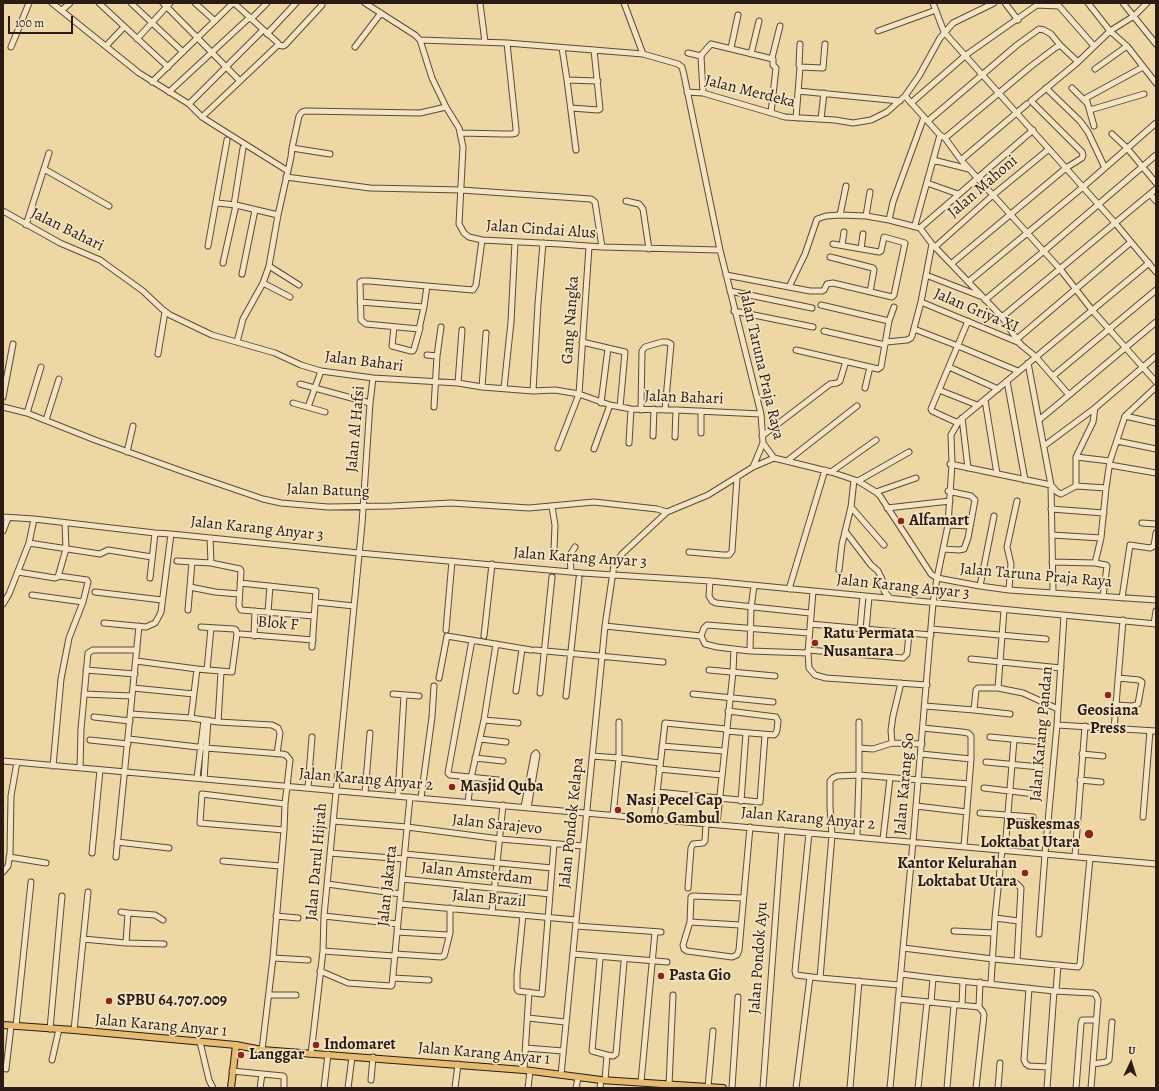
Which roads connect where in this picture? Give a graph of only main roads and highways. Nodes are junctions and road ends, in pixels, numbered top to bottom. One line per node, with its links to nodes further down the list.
1 (3, 1025): 2 (main road, Jalan Karang Anyar 1)
2 (236, 1045): 3 (main road, Jalan Karang Anyar 1); 7 (main road)
3 (626, 1085): 4 (main road, Jalan Karang Anyar 1)
4 (661, 1086): 5 (main road, Jalan Karang Anyar 1)
5 (691, 1087): 6 (main road, Jalan Karang Anyar 1)
6 (708, 1087): 8 (main road, Jalan Karang Anyar 1)
7 (231, 1088)
8 (715, 1088): 9 (main road, Jalan Karang Anyar 1)
9 (723, 1088)

